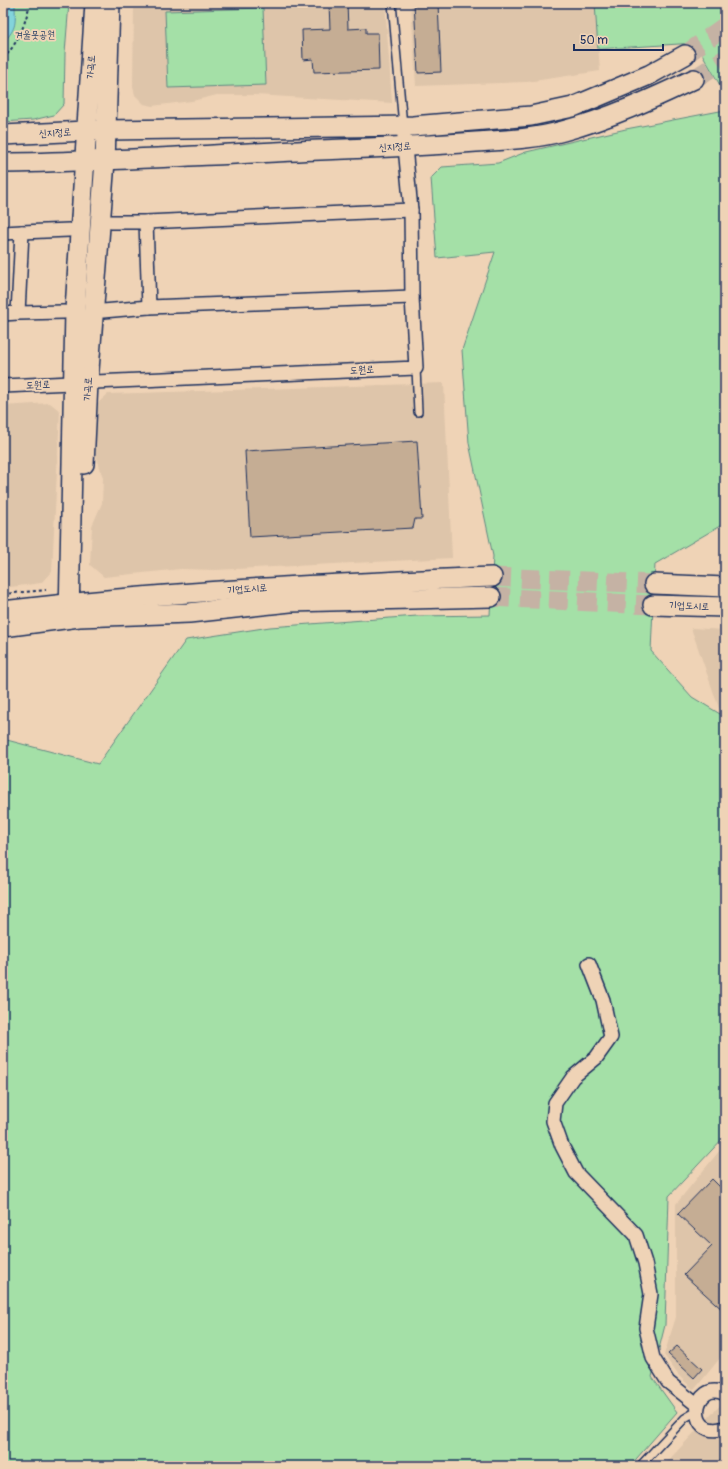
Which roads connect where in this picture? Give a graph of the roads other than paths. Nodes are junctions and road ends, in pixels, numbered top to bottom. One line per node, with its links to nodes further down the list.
1 (95, 3): 8 (street, 가곡로)
2 (110, 3): 7 (street, 가곡로)
3 (392, 3): 6 (lane)
4 (684, 55): 6 (street, 신지정로)
5 (694, 79): 10 (street, 신지정로)
6 (403, 126): 7 (street, 신지정로); 10 (street)
7 (106, 130): 8 (street, 신지정로); 11 (street, 가곡로)
8 (87, 131): 9 (street, 신지정로); 12 (street, 가곡로)
9 (3, 135)
10 (405, 147): 11 (street, 신지정로); 14 (street)
11 (105, 161): 12 (street, 신지정로); 27 (street, 가곡로)
12 (85, 162): 13 (street, 신지정로); 27 (street, 가곡로)
13 (3, 163)
14 (411, 210): 16 (street); 20 (street)
15 (111, 222): 16 (street)
16 (146, 222): 21 (street)
17 (68, 230): 18 (street)
18 (22, 232): 19 (street); 24 (street)
19 (3, 233)
20 (412, 297): 21 (street); 26 (street)
21 (148, 307): 22 (street)
22 (103, 311)
23 (64, 312): 24 (street)
24 (18, 313): 25 (street)
25 (3, 314)
26 (416, 368): 27 (street, 도원로); 29 (lane)
27 (80, 383): 28 (street, 도원로); 36 (street, 가곡로)
28 (3, 386)
29 (418, 412)
30 (492, 577): 36 (street, 기업도시로)
31 (654, 584): 32 (street, 기업도시로)
32 (725, 587)
33 (491, 597): 36 (street, 기업도시로)
34 (653, 605): 35 (street, 기업도시로)
35 (725, 607)
36 (74, 610): 37 (street, 기업도시로); 38 (street, 기업도시로)
37 (3, 611)
38 (3, 627)
39 (589, 964): 41 (street)
40 (724, 1391): 41 (street)
41 (697, 1408): 42 (street); 43 (lane)
42 (725, 1428)
43 (640, 1466)

